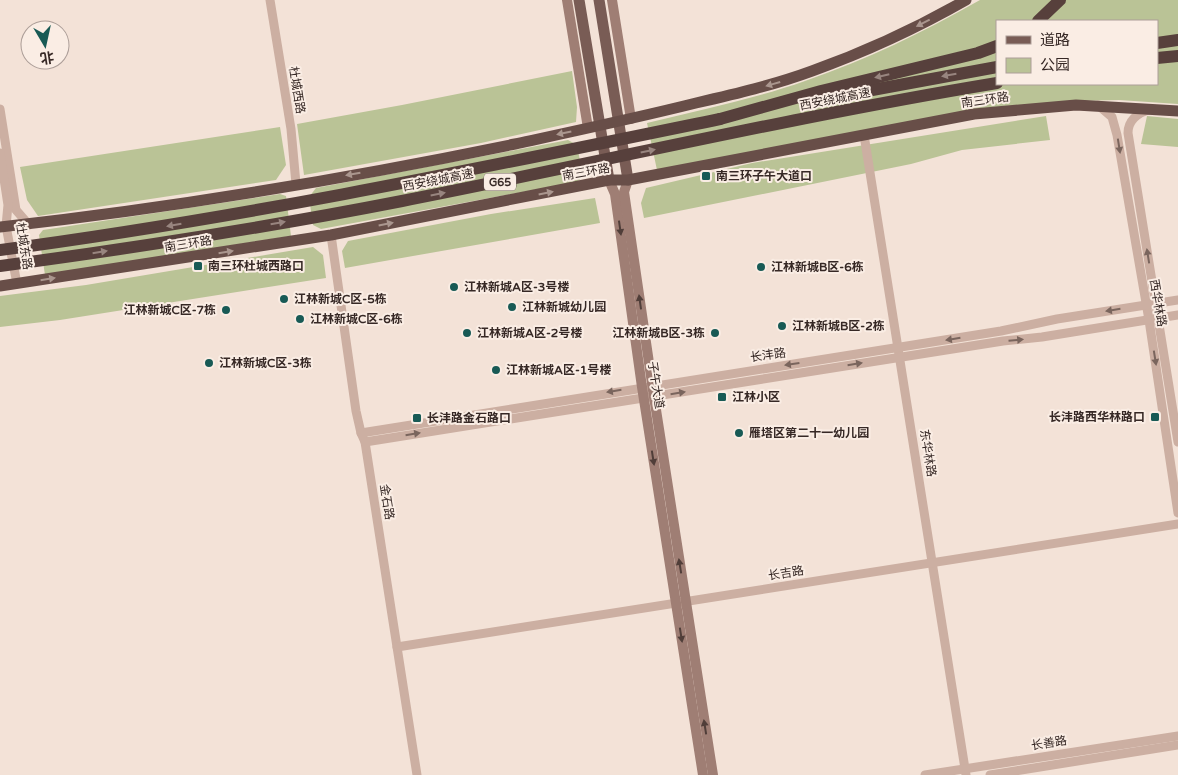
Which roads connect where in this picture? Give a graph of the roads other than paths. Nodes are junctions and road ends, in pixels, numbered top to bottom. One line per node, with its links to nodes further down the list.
1 (270, 0): 31 (street, 杜城西路)
2 (567, 0): 26 (main road)
3 (579, 0): 25 (main road, 子午大道)
4 (599, 0): 24 (main road, 子午大道)
5 (612, 0): 22 (main road)
6 (966, 0): 22 (highway, one-way to 22)
7 (1060, 0): 8 (highway)
8 (1039, 20)
9 (1178, 40): 10 (highway)
10 (1158, 43)
11 (996, 46): 23 (highway, one-way to 23)
12 (1178, 56): 13 (highway)
13 (1158, 58)
14 (1178, 61): 15 (highway)
15 (1158, 62)
16 (996, 67): 23 (highway, 西安绕城高速 / G65, one-way to 23)
17 (996, 83): 36 (highway, 西安绕城高速 / G65, one-way to 17, bridge)
18 (1098, 105): 20 (highway, 南三环路); 27 (highway, 南三环路); 41 (street, 西华林路, one-way to 41)
19 (0, 109): 32 (street, 杜城东路)
20 (1153, 109): 21 (highway, 南三环路); 40 (street, 西华林路, one-way to 20)
21 (1178, 111)
22 (632, 119): 24 (highway)
23 (720, 119): 35 (highway, 西安绕城高速 / G65, one-way to 35, bridge)
24 (619, 122): 25 (highway); 30 (main road, 子午大道)
25 (600, 126): 26 (highway); 29 (main road, 子午大道)
26 (588, 128): 31 (highway, one-way to 31)
27 (864, 135): 30 (highway, 南三环路); 44 (street, 东华林路)
28 (0, 153): 33 (street, 杜城东路)
29 (609, 180): 30 (highway, 南三环路); 34 (highway, 南三环路, one-way to 29); 45 (main road, 子午大道, one-way to 45)
30 (628, 180): 45 (main road, 子午大道, one-way to 30)
31 (296, 184): 32 (highway)
32 (30, 225): 33 (highway)
33 (3, 227): 37 (street, 杜城东路)
34 (330, 235): 37 (highway, 南三环路, one-way to 34); 47 (street, 金石路)
35 (0, 250)
36 (0, 266)
37 (17, 284): 38 (highway, 南三环路)
38 (0, 286)
39 (1178, 300): 40 (street, 长沣路)
40 (1156, 303): 41 (street, 长沣路); 43 (street, 西华林路)
41 (1145, 305): 43 (street, 西华林路); 44 (street, 长沣路, one-way to 44)
42 (1178, 315): 43 (street, 长沣路)
43 (1154, 319): 44 (street, 长沣路, one-way to 43); 49 (street, 西华林路); 50 (street, 西华林路, one-way to 50)
44 (899, 352): 45 (street, 长沣路, one-way to 45); 46 (street, 长沣路, one-way to 44); 52 (street, 东华林路)
45 (647, 386): 46 (main road, 子午大道); 47 (street, 长沣路, one-way to 47)
46 (649, 398): 48 (street, 长沣路, one-way to 46); 53 (main road, 子午大道)
47 (360, 433): 48 (street, 金石路)
48 (365, 442): 54 (street, 金石路)
49 (1178, 442)
50 (1178, 513)
51 (1178, 524): 52 (street, 长吉路)
52 (933, 563): 53 (street, 长吉路); 57 (street, 东华林路)
53 (681, 602): 54 (street, 长吉路); 59 (main road, 子午大道, one-way to 59); 60 (main road, 子午大道, one-way to 53)
54 (397, 646): 58 (street, 金石路)
55 (1178, 736): 57 (street, 长善路)
56 (1178, 745): 62 (street, 长善路)
57 (966, 772): 61 (street, 长善路)
58 (417, 775)
59 (704, 775)
60 (713, 775)
61 (925, 775)
62 (990, 775)

